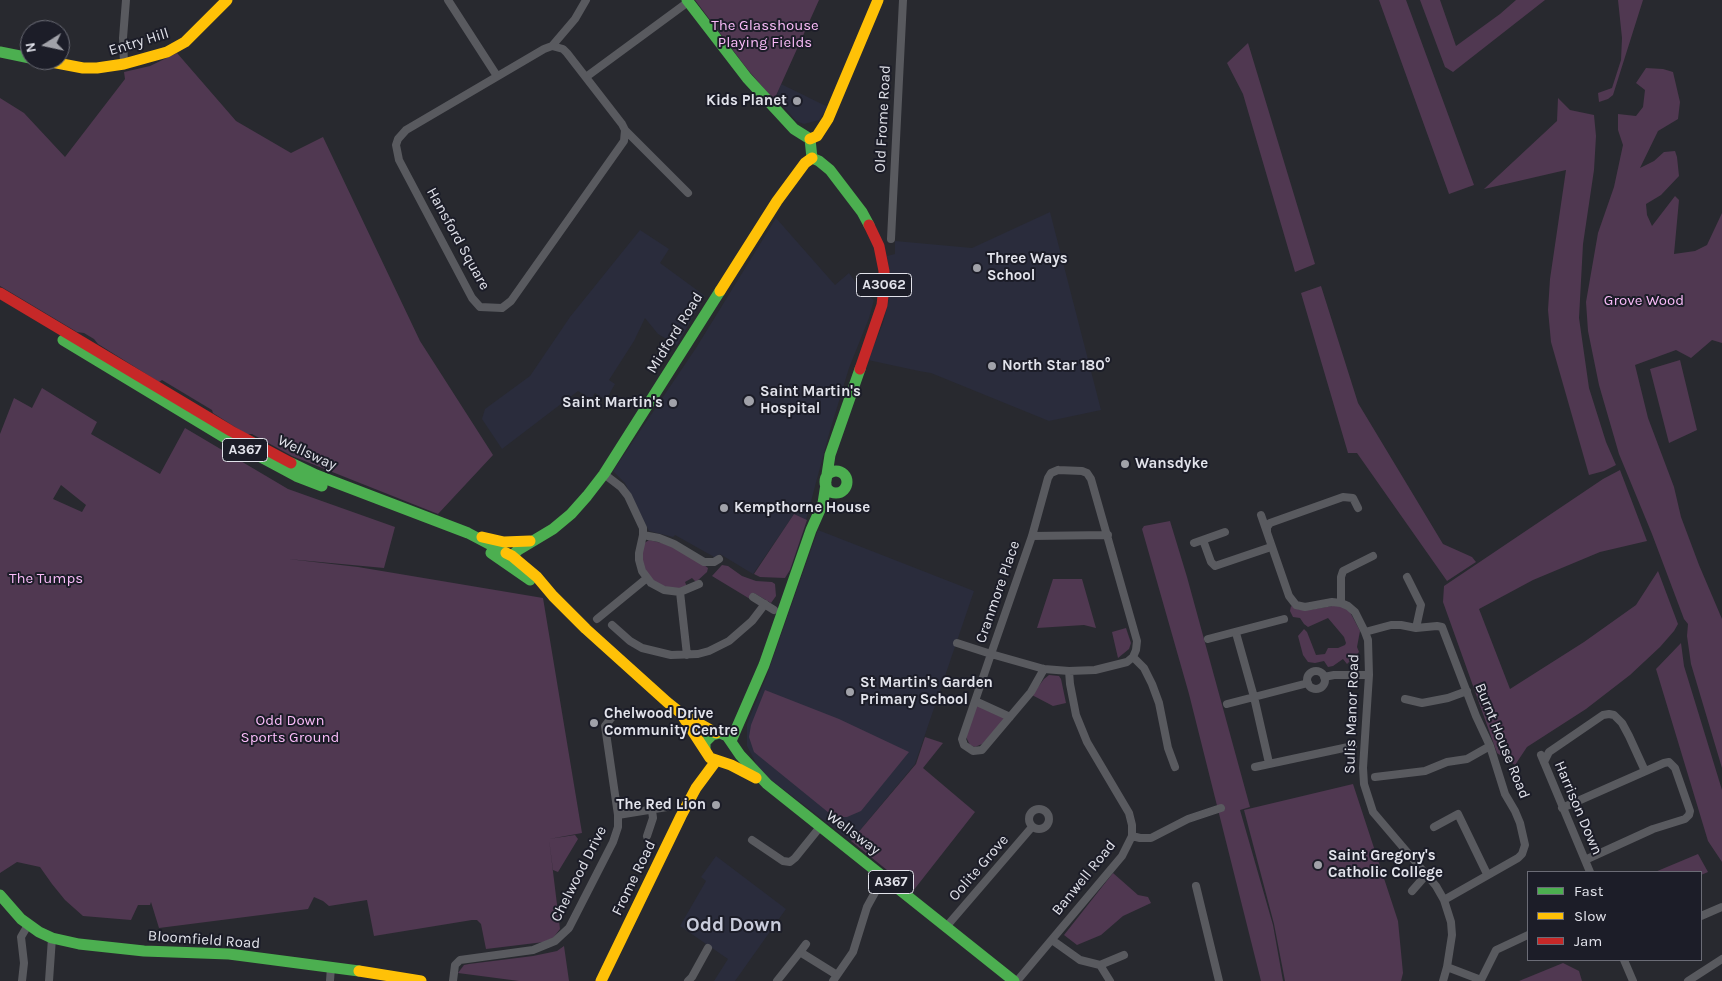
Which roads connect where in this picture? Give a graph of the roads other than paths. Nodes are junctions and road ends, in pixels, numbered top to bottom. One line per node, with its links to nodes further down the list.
1 (126, 0): 11 (street)
2 (227, 0): 11 (main road, Entry Hill)
3 (448, 0): 13 (street)
4 (586, 0): 8 (street)
5 (878, 0): 16 (main road)
6 (902, 0): 19 (street, Old Frome Road)
7 (687, 1): 14 (street); 16 (main road)
8 (552, 46): 13 (street, Hansford Square); 14 (street)
9 (0, 52): 10 (main road)
10 (20, 56)
11 (124, 64): 12 (main road, Entry Hill)
12 (70, 65)
13 (498, 76): 15 (street, Hansford Square)
14 (586, 77): 15 (street)
15 (625, 130): 18 (street)
16 (810, 139): 17 (main road)
17 (812, 158): 22 (main road, A3062); 25 (main road, Midford Road)
18 (688, 193)
19 (891, 239)
20 (0, 293): 23 (main road, Wellsway / A367)
21 (0, 302): 23 (main road, Wellsway / A367)
22 (840, 429): 24 (main road, A3062); 26 (main road, A3062)
23 (246, 445): 33 (main road, Wellsway / A367); 43 (main road, Wellsway / A367)
24 (843, 473): 26 (main road); 27 (main road)
25 (604, 474): 35 (street); 37 (main road, Midford Road)
26 (826, 482): 27 (main road); 30 (main road, A3062)
27 (839, 492): 30 (main road, A3062)
28 (1358, 508): 32 (street)
29 (1261, 515): 32 (street)
30 (813, 524): 72 (main road, A3062)
31 (1225, 532): 38 (street)
32 (1267, 532): 40 (street)
33 (468, 533): 37 (main road); 43 (main road, Wellsway / A367)
34 (1108, 535): 36 (street, Cranmore Place); 36 (street, Cranmore Place); 62 (street, Cranmore Place)
35 (644, 536): 42 (street); 45 (street)
36 (1032, 536): 60 (street, Cranmore Place)
37 (536, 540): 43 (main road, Midford Road)
38 (1203, 540): 39 (street); 40 (street)
39 (1194, 543)
40 (1271, 547): 49 (street)
41 (1373, 556): 49 (street)
42 (720, 559)
43 (510, 560): 75 (main road, Wellsway / A367)
44 (1407, 577): 55 (street)
45 (647, 578): 47 (street); 52 (street)
46 (698, 584): 47 (street)
47 (680, 592): 61 (street)
48 (753, 597): 50 (street)
49 (1341, 603): 57 (street, Sulis Manor Road)
50 (765, 604): 51 (street); 61 (street)
51 (774, 610)
52 (597, 619)
53 (1284, 619): 56 (street)
54 (612, 625): 61 (street)
55 (1416, 628): 57 (street, Burnt House Road); 68 (street, Burnt House Road)
56 (1236, 632): 58 (street); 69 (street)
57 (1365, 632): 65 (street, Sulis Manor Road)
58 (1208, 639)
59 (957, 642): 60 (street)
60 (991, 654): 63 (street, Cranmore Place); 71 (street)
61 (687, 655)
62 (1133, 657): 64 (street, Cranmore Place); 85 (street)
63 (1044, 669): 64 (street, Cranmore Place); 76 (street)
64 (1069, 671): 99 (street, Banwell Road)
65 (1368, 675): 66 (street); 104 (street, Sulis Manor Road)
66 (1324, 677): 67 (street); 67 (street)
67 (1308, 682): 69 (street)
68 (1467, 691): 70 (street); 80 (street, Burnt House Road)
69 (1254, 697): 73 (street); 83 (street)
70 (1404, 699)
71 (975, 700): 76 (street); 76 (street)
72 (747, 703): 77 (main road, A3062); 78 (main road, A3062)
73 (1227, 704)
74 (630, 712): 94 (street, Chelwood Drive)
75 (682, 714): 77 (main road, Wellsway / A367); 81 (main road, Wellsway / A367)
76 (1010, 717)
77 (717, 733): 78 (main road, Wellsway); 81 (main road)
78 (732, 742): 82 (main road); 88 (main road, Wellsway / A367)
79 (1353, 746): 83 (street)
80 (1490, 746): 87 (street); 103 (street, Burnt House Road)
81 (706, 751): 82 (main road, Wellsway); 89 (main road, Frome Road)
82 (718, 761): 88 (main road, Wellsway / A367); 89 (main road, Frome Road)
83 (1269, 763): 84 (street)
84 (1255, 767)
85 (1175, 768)
86 (1645, 771): 92 (street); 92 (street, Harrison Down); 101 (street)
87 (1375, 777)
88 (767, 784): 95 (main road, Wellsway / A367)
89 (696, 788): 134 (main road, Frome Road)
90 (667, 807): 93 (street, Chelwood Drive)
91 (1221, 808): 99 (street)
92 (1562, 808): 101 (street, Harrison Down)
93 (652, 810): 94 (street, Chelwood Drive); 98 (street)
94 (618, 815): 133 (street, Chelwood Drive)
95 (820, 827): 100 (street); 105 (main road, Wellsway / A367)
96 (1032, 827): 113 (street, Oolite Grove)
97 (1434, 827): 103 (street)
98 (647, 836)
99 (1132, 836): 116 (street, Banwell Road)
100 (752, 840)
101 (1585, 860): 102 (street, Harrison Down)
102 (1590, 871)
103 (1487, 874): 109 (street, Burnt House Road)
104 (1426, 875): 107 (street); 109 (street, Sulis Manor Road)
105 (884, 876): 113 (main road, Wellsway / A367); 126 (street)
106 (1196, 886): 138 (street)
107 (1412, 891)
108 (0, 896): 112 (main road, Bloomfield Road)
109 (1444, 900): 125 (street, Sulis Manor Road)
110 (1722, 907): 111 (street)
111 (1702, 916)
112 (28, 925): 115 (main road, Bloomfield Road); 129 (street)
113 (946, 927): 127 (main road, Wellsway / A367)
114 (1527, 935): 128 (street)
115 (52, 938): 124 (main road, Bloomfield Road); 130 (street)
116 (1052, 940): 123 (street); 127 (street, Banwell Road)
117 (806, 944): 119 (street)
118 (708, 948): 135 (street)
119 (800, 952): 126 (street); 136 (street)
120 (1124, 955): 123 (street)
121 (1722, 959): 141 (street)
122 (1624, 961): 140 (street)
123 (1100, 966): 137 (street)
124 (331, 967): 131 (street); 132 (main road, Bloomfield Road)
125 (1447, 967): 128 (street); 139 (street, Sulis Manor Road)
126 (835, 978)
127 (1010, 980)
128 (1482, 980)
129 (22, 981)
130 (50, 981)
131 (330, 981)
132 (421, 981)
133 (453, 981)
134 (601, 981)
135 (688, 981)
136 (777, 981)
137 (1110, 981)
138 (1219, 981)
139 (1442, 981)
140 (1633, 981)
141 (1688, 981)

